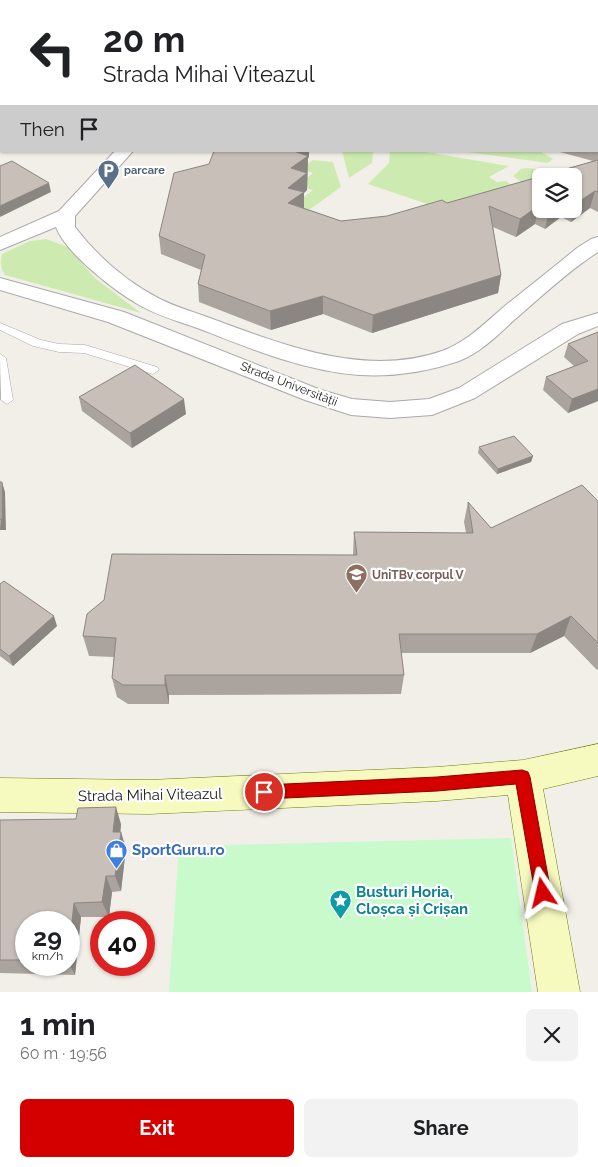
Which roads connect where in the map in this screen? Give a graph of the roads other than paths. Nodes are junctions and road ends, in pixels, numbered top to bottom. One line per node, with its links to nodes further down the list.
1 (124, 152): 2 (street)
2 (66, 215): 3 (street); 4 (street)
3 (598, 243)
4 (0, 244)
5 (0, 284): 6 (street, Strada Universității)
6 (598, 319)
7 (0, 326): 9 (lane)
8 (0, 358): 10 (lane)
9 (152, 370)
10 (7, 400)
11 (598, 760): 12 (street, Strada Mihai Viteazul)
12 (522, 777): 13 (street, Strada Mihai Viteazul); 14 (street)
13 (0, 795)
14 (559, 992)

